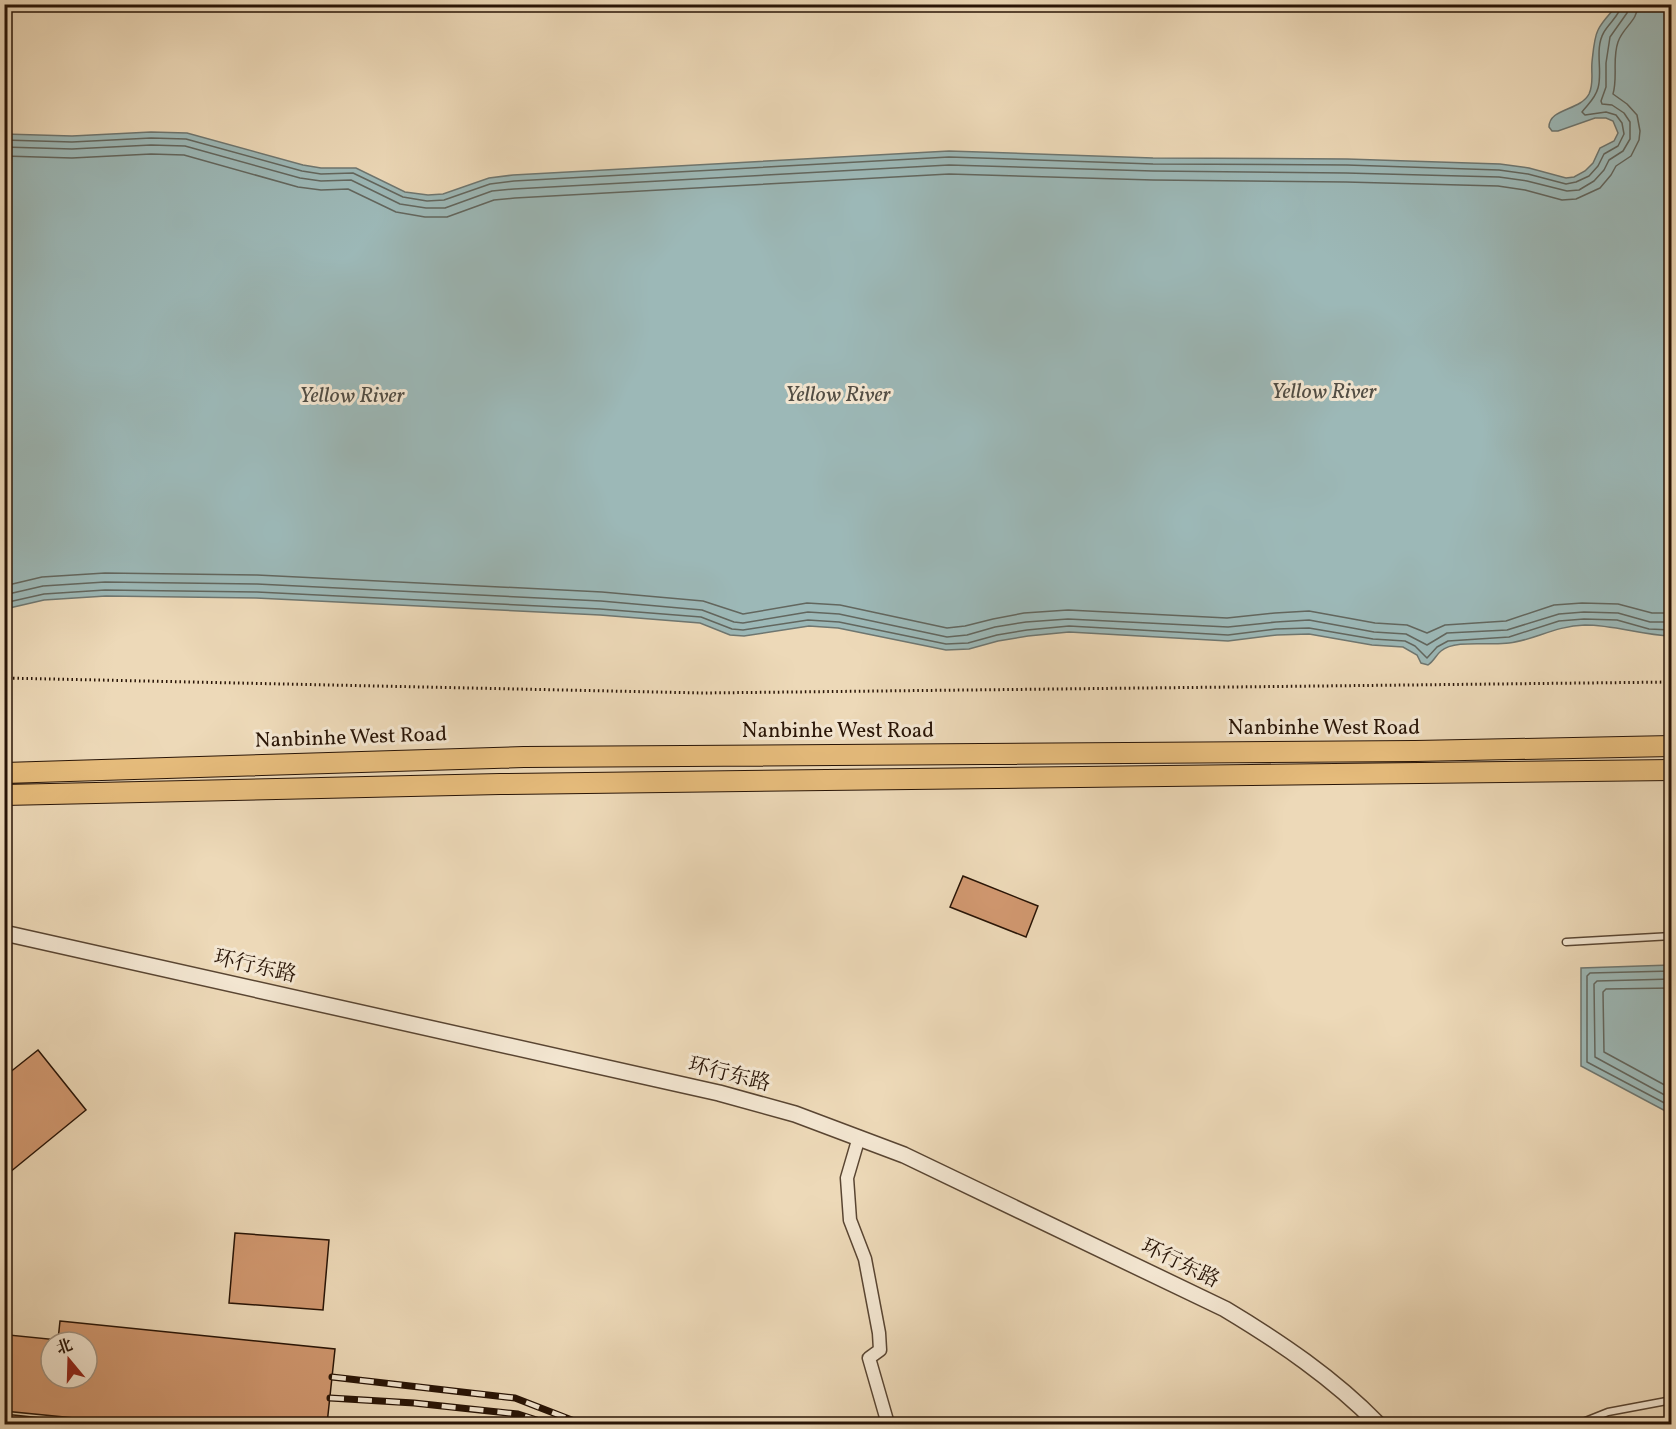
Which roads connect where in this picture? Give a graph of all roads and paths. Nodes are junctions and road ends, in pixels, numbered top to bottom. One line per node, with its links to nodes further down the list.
1 (4, 678): 2 (path)
2 (1671, 682)
3 (1671, 746): 5 (highway, Nanbinhe West Road)
4 (1671, 770): 6 (highway, Nanbinhe West Road)
5 (4, 772)
6 (4, 795)
7 (4, 933): 10 (street, 环行东路)
8 (1671, 936): 9 (lane)
9 (1566, 942)
10 (859, 1137): 12 (street); 13 (street, 环行东路)
11 (1671, 1400): 14 (lane)
12 (888, 1425)
13 (1377, 1425)
14 (1578, 1425)

